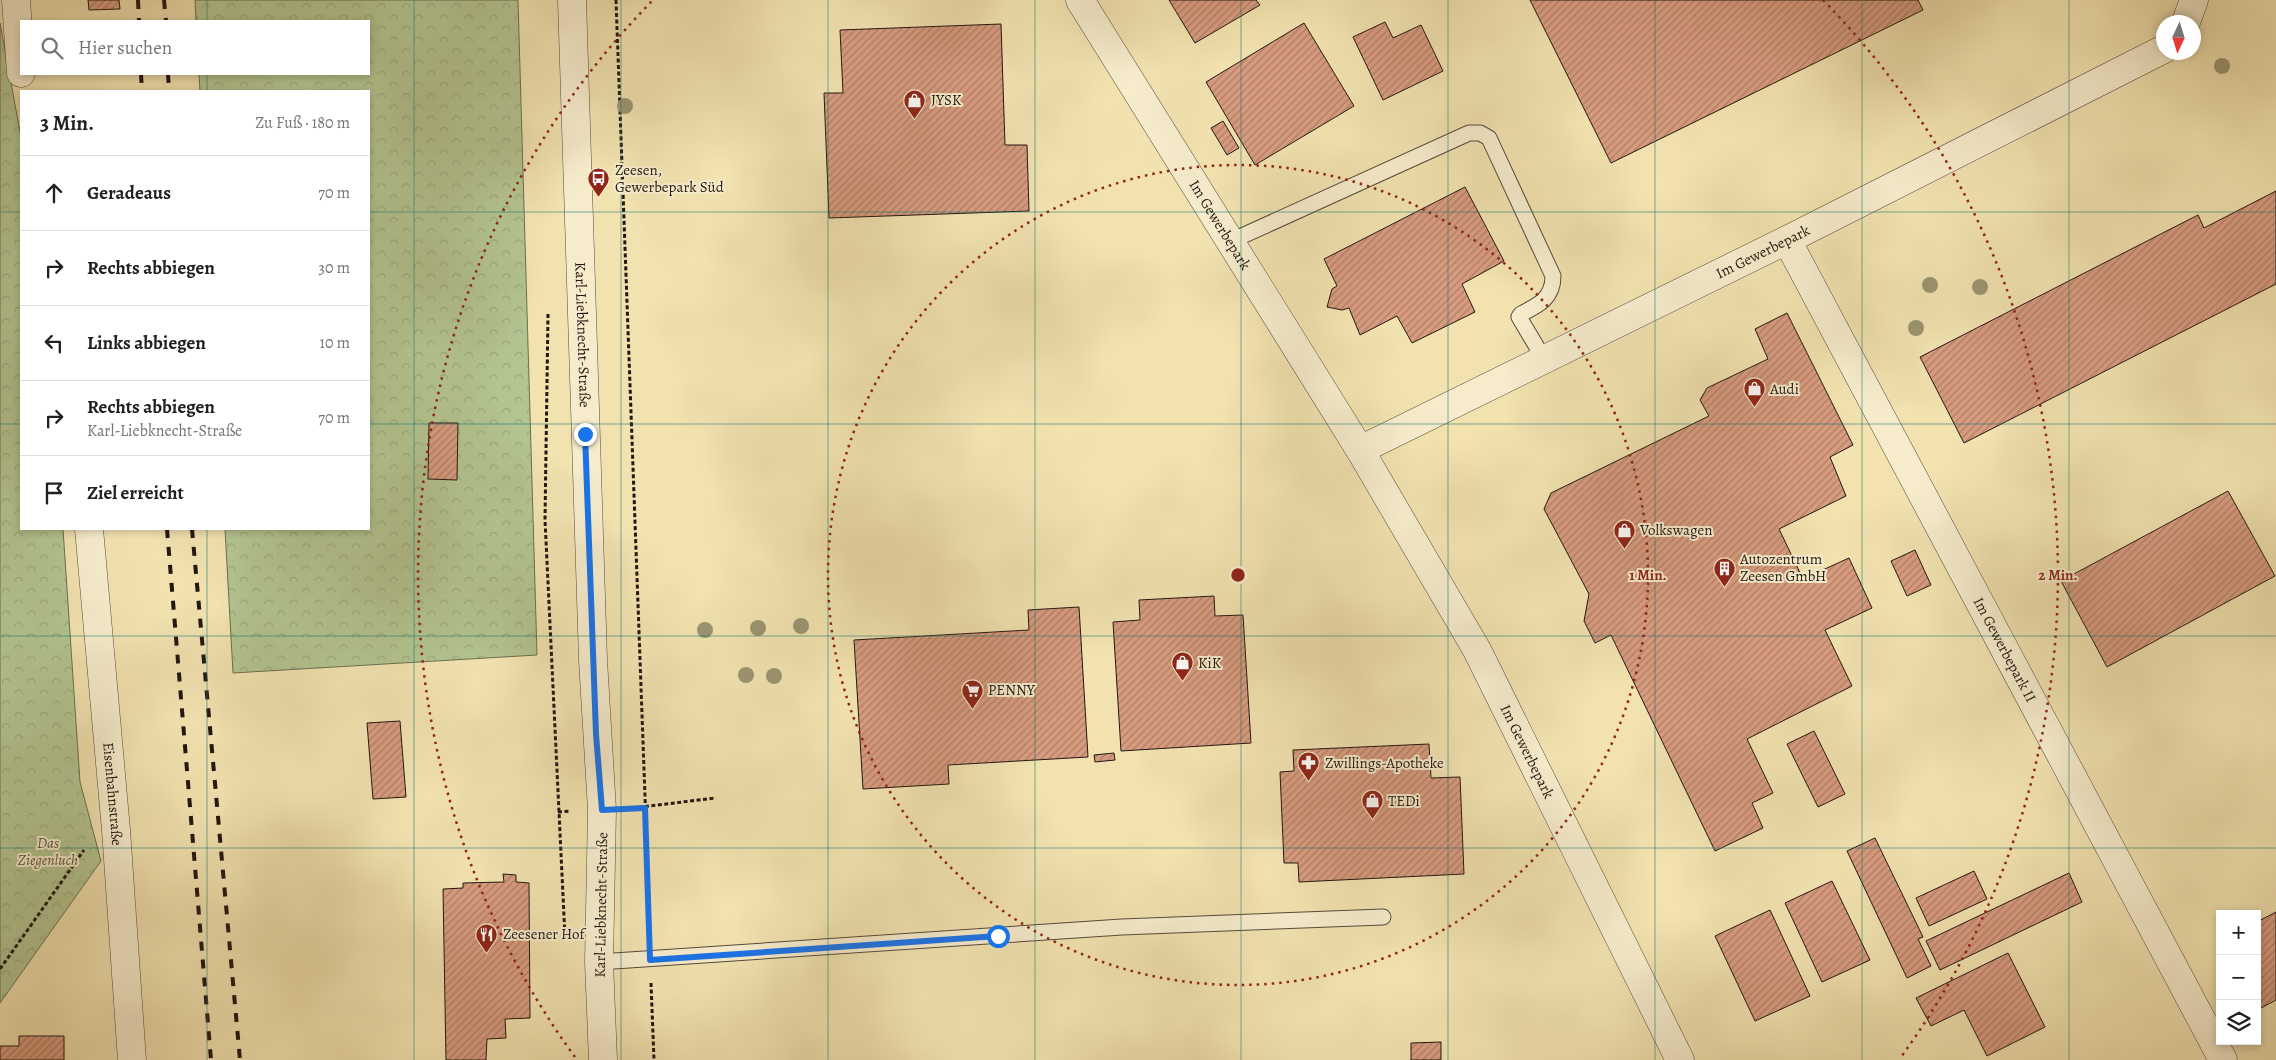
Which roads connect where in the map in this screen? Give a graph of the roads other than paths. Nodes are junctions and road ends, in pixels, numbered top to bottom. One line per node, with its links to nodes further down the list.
1 (16, 0): 7 (street)
2 (572, 0): 16 (street, Karl-Liebknecht-Straße)
3 (1080, 0): 11 (street, Im Gewerbepark)
4 (2194, 0): 5 (street)
5 (2189, 15)
6 (2156, 53): 10 (street, Im Gewerbepark)
7 (20, 58)
8 (21, 75): 9 (street)
9 (24, 90)
10 (1787, 240): 12 (street, Im Gewerbepark); 20 (street, Im Gewerbepark II)
11 (1231, 241): 12 (lane); 13 (street, Im Gewerbepark)
12 (1544, 359): 13 (street, Im Gewerbepark)
13 (1360, 450): 19 (street, Im Gewerbepark)
14 (89, 530): 17 (street, Eisenbahnstraße)
15 (1383, 917): 16 (lane)
16 (600, 962): 18 (street, Karl-Liebknecht-Straße)
17 (132, 1060)
18 (602, 1060)
19 (1680, 1060)
20 (2223, 1060)

